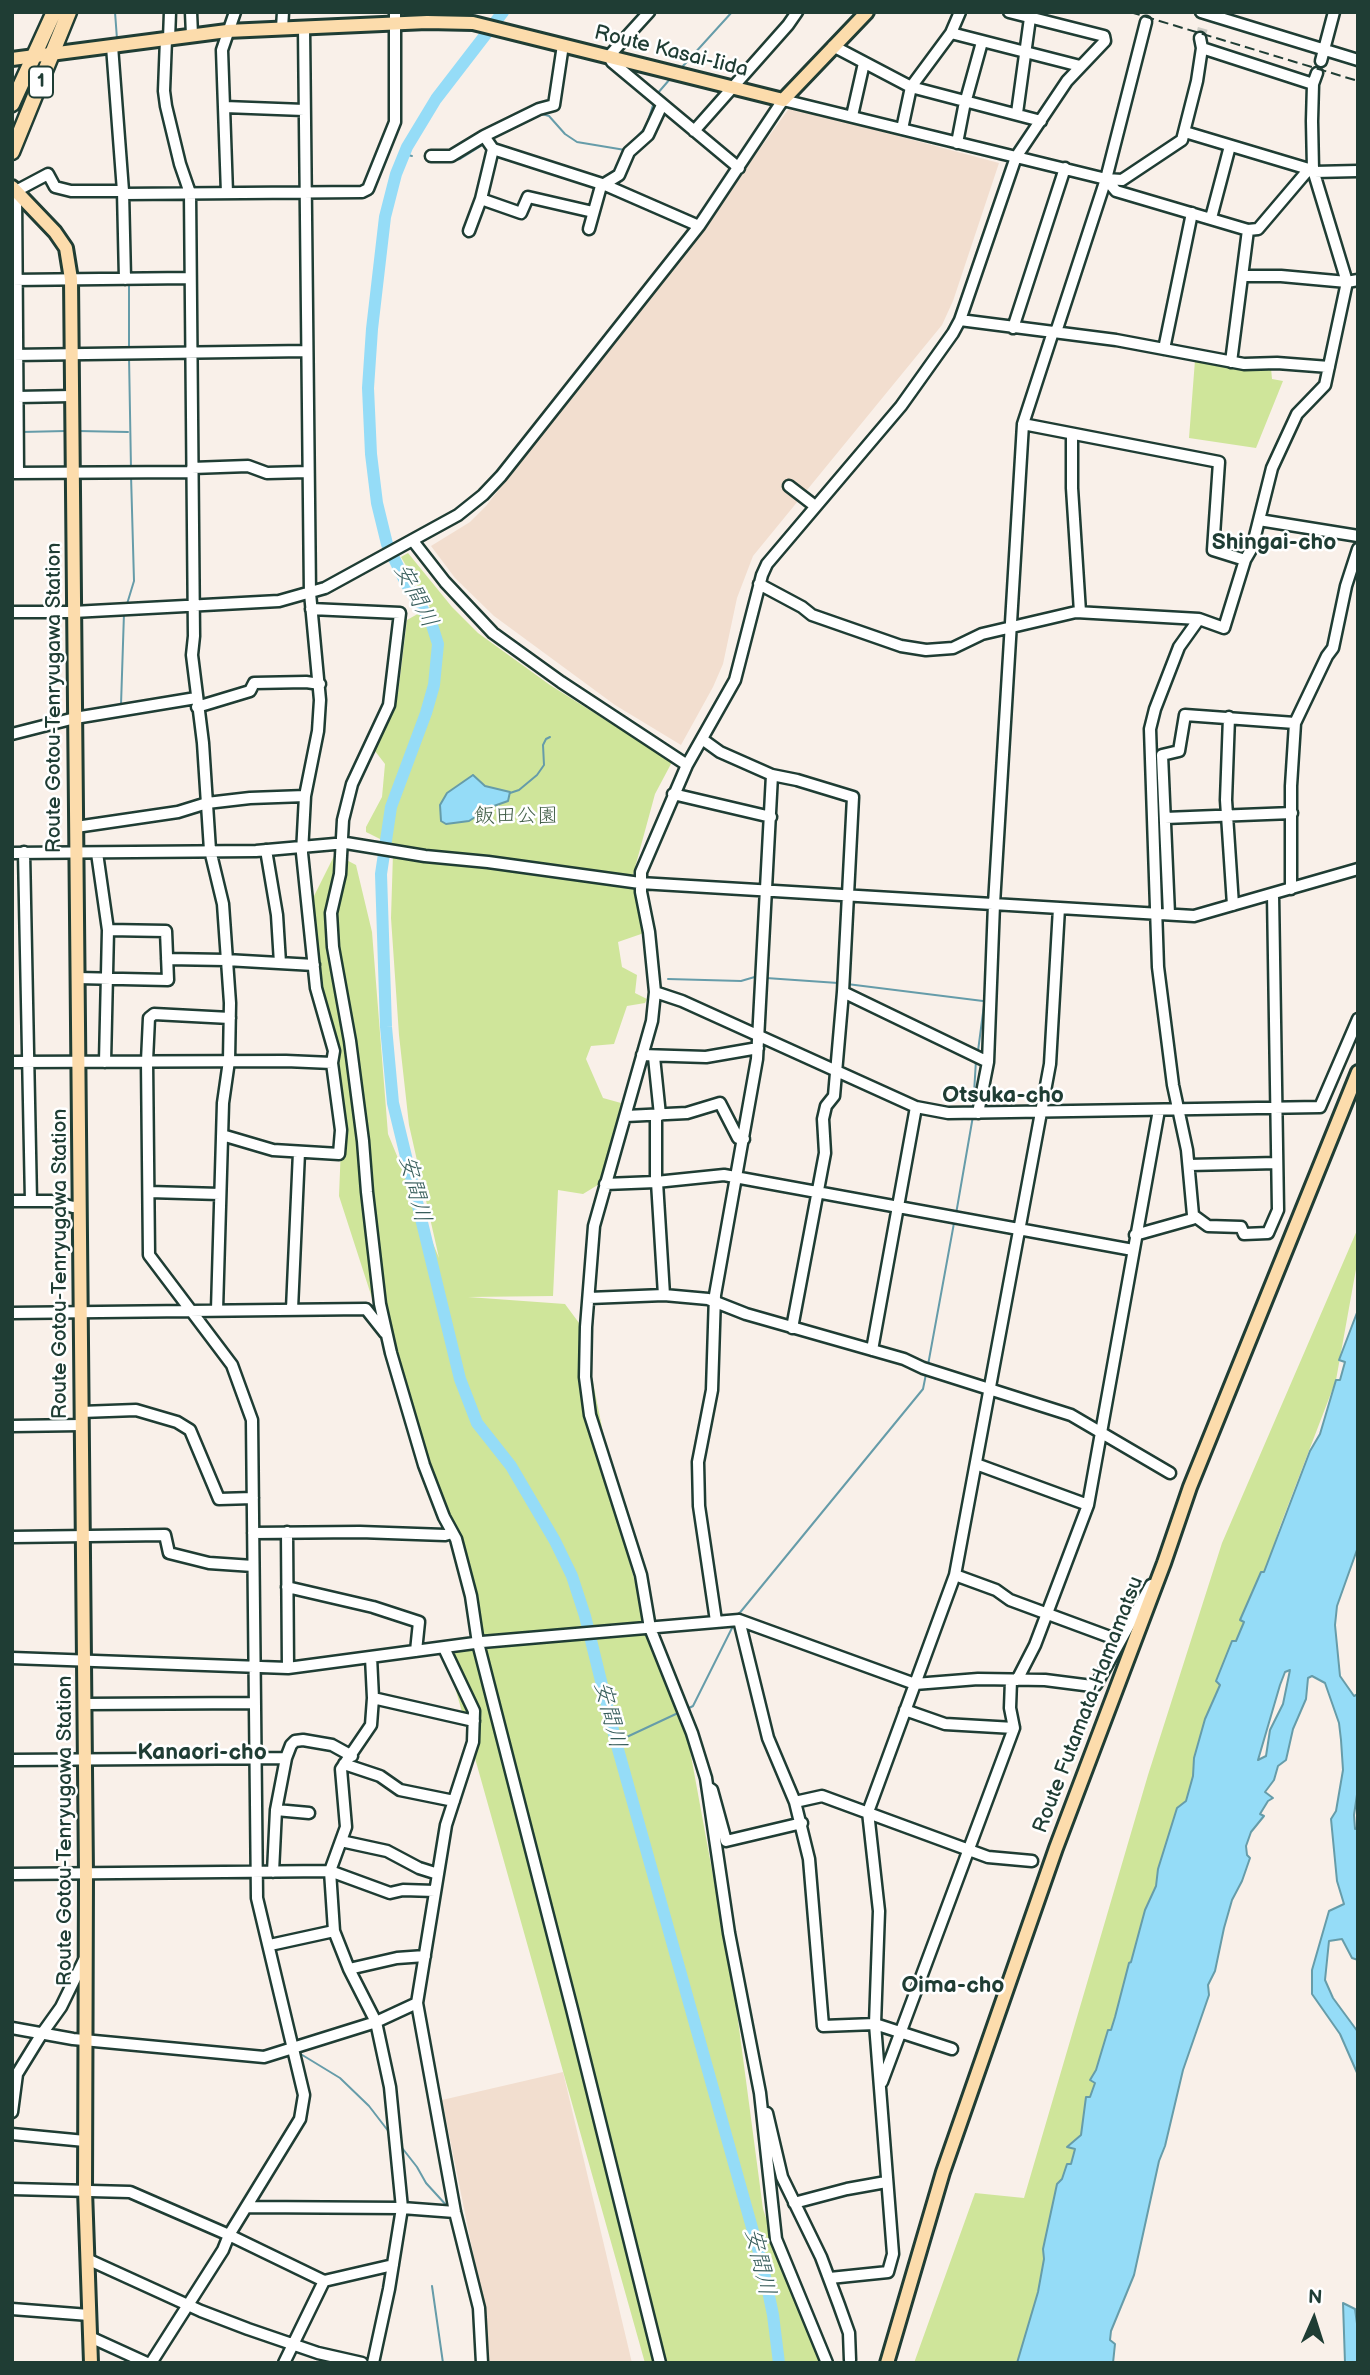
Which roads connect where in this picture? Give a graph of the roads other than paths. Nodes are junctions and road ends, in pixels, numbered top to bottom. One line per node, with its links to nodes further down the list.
1 (54, 12): 31 (highway, 1)
2 (69, 12): 29 (highway, 1)
3 (170, 12): 23 (street)
4 (191, 12): 22 (street)
5 (234, 12): 20 (street)
6 (283, 12): 19 (street)
7 (649, 12): 32 (street)
8 (797, 12): 39 (street)
9 (867, 12): 27 (main road)
10 (960, 12): 21 (street)
11 (1009, 12): 15 (street)
12 (1334, 12): 28 (street)
13 (1204, 17): 28 (street)
14 (394, 18): 16 (main road, Route Kasai-Iida); 18 (main road, Route Kasai-Iida); 66 (street)
15 (1030, 18): 30 (street); 37 (street)
16 (474, 20): 26 (main road, Route Kasai-Iida)
17 (1146, 22): 62 (street)
18 (304, 28): 19 (main road, Route Kasai-Iida); 45 (street)
19 (282, 29): 20 (main road, Route Kasai-Iida)
20 (228, 31): 22 (main road, Route Kasai-Iida); 44 (street)
21 (951, 33): 24 (street); 38 (street)
22 (192, 35): 23 (main road, Route Kasai-Iida)
23 (168, 39): 25 (main road, Route Kasai-Iida); 67 (street)
24 (982, 42): 30 (street); 42 (street)
25 (116, 45): 29 (main road, Route Kasai-Iida); 65 (street)
26 (563, 45): 32 (main road, Route Kasai-Iida); 52 (street)
27 (833, 46): 36 (street); 40 (main road)
28 (1325, 49): 34 (street); 35 (street)
29 (54, 53): 31 (main road, Route Kasai-Iida); 55 (highway, 1)
30 (1025, 53): 37 (street); 46 (street)
31 (34, 56): 33 (main road, Route Kasai-Iida); 43 (highway, 1)
32 (609, 56): 39 (main road, Route Kasai-Iida); 41 (street)
33 (12, 59)
34 (1358, 60)
35 (1321, 61)
36 (864, 63): 38 (street); 47 (street)
37 (1080, 66): 48 (street)
38 (911, 87): 42 (street); 49 (street)
39 (732, 88): 40 (main road, Route Kasai-Iida); 50 (street)
40 (783, 100): 47 (street); 58 (street)
41 (658, 101): 50 (street); 63 (street)
42 (965, 102): 46 (street); 53 (street)
43 (12, 104)
44 (225, 107): 45 (street); 68 (street)
45 (304, 110): 66 (street)
46 (1017, 113): 48 (street)
47 (852, 117): 49 (street)
48 (1041, 121): 57 (street)
49 (902, 129): 53 (street)
50 (694, 131): 58 (street)
51 (1185, 132): 54 (street); 60 (street); 62 (street)
52 (488, 142): 56 (street); 63 (street); 69 (street)
53 (957, 143): 57 (street)
54 (1230, 146): 60 (street); 72 (street)
55 (12, 152)
56 (431, 156)
57 (1017, 157): 59 (street); 83 (street)
58 (739, 168): 73 (street)
59 (1065, 168): 62 (street); 84 (street)
60 (1312, 170): 61 (street); 75 (street); 82 (street)
61 (1358, 171)
62 (1106, 179): 71 (street); 85 (street)
63 (605, 185): 70 (street); 73 (street)
64 (14, 189): 65 (street); 79 (main road, Route Gotou-Tenryugawa Station); 81 (street)
65 (123, 192): 67 (street); 80 (street)
66 (306, 192): 68 (street); 87 (street)
67 (190, 193): 68 (street); 78 (street)
68 (227, 193)
69 (481, 199): 70 (street); 76 (street)
70 (593, 212): 74 (street)
71 (1192, 212): 72 (street); 86 (street)
72 (1211, 218): 75 (street)
73 (699, 226): 105 (street)
74 (589, 229)
75 (1248, 230): 77 (street)
76 (469, 231)
77 (1243, 276): 82 (street); 91 (street)
78 (190, 278): 80 (street); 88 (street)
79 (71, 279): 80 (street); 81 (street); 89 (main road, Route Gotou-Tenryugawa Station)
80 (125, 279)
81 (14, 280): 90 (street)
82 (1352, 281): 92 (street)
83 (960, 320): 84 (street); 102 (street)
84 (1013, 328): 85 (street)
85 (1055, 332): 86 (street); 95 (street)
86 (1164, 349): 91 (street)
87 (307, 351): 88 (street); 98 (street)
88 (190, 352): 89 (street); 97 (street)
89 (71, 354): 90 (street); 93 (main road, Route Gotou-Tenryugawa Station)
90 (15, 355): 94 (street)
91 (1231, 362): 92 (street)
92 (1329, 367): 103 (street)
93 (72, 396): 94 (street); 100 (main road, Route Gotou-Tenryugawa Station)
94 (17, 397): 99 (street)
95 (1023, 425): 96 (street); 116 (street)
96 (1072, 434): 107 (street); 114 (street)
97 (192, 470): 98 (street); 100 (street); 110 (street)
98 (308, 472): 109 (street)
99 (15, 473): 100 (street)
100 (73, 474): 113 (main road, Route Gotou-Tenryugawa Station)
101 (789, 486): 102 (street)
102 (815, 506): 108 (street)
103 (1259, 520): 104 (street); 107 (street)
104 (1358, 536)
105 (413, 541): 109 (street); 124 (street)
106 (1358, 549): 121 (street)
107 (1245, 561): 115 (street)
108 (759, 584): 116 (street); 123 (street)
109 (310, 593): 110 (street); 111 (street)
110 (193, 607): 113 (street); 118 (street)
111 (311, 609): 117 (street); 134 (street)
112 (12, 612): 113 (street)
113 (73, 612): 120 (main road, Route Gotou-Tenryugawa Station)
114 (1080, 612): 115 (street); 116 (street)
115 (1199, 619): 151 (street)
116 (1011, 628): 148 (street)
117 (320, 684): 118 (street); 127 (street)
118 (196, 702): 120 (street); 128 (street)
119 (1229, 717): 121 (street); 131 (street); 132 (street)
120 (75, 718): 122 (street); 133 (main road, Route Gotou-Tenryugawa Station)
121 (1295, 723): 129 (street)
122 (12, 734)
123 (702, 739): 124 (street); 125 (street)
124 (687, 765): 126 (street)
125 (772, 775): 130 (street); 147 (street)
126 (673, 794): 130 (street); 143 (street)
127 (305, 796): 128 (street); 135 (street)
128 (207, 803): 133 (street); 136 (street)
129 (1292, 813): 131 (street); 144 (street)
130 (771, 817): 145 (street)
131 (1227, 817): 132 (street); 149 (street)
132 (1166, 818): 152 (street)
133 (76, 827): 140 (main road, Route Gotou-Tenryugawa Station)
134 (343, 843): 135 (street); 143 (street); 214 (street)
135 (302, 847): 137 (street); 157 (street)
136 (210, 850): 137 (street); 141 (street); 155 (street)
137 (266, 850): 156 (street)
138 (24, 852): 139 (street); 140 (street); 171 (street)
139 (12, 853)
140 (75, 853): 141 (street); 158 (main road, Route Gotou-Tenryugawa Station)
141 (97, 853): 153 (street)
142 (1358, 869): 144 (street)
143 (640, 883): 145 (street); 161 (street)
144 (1291, 889): 146 (street)
145 (766, 890): 147 (street); 164 (street)
146 (1273, 894): 149 (street); 179 (street)
147 (849, 895): 148 (street); 160 (street)
148 (994, 904): 150 (street); 173 (street)
149 (1233, 905): 152 (street)
150 (1059, 908): 151 (street); 182 (street)
151 (1157, 914): 152 (street); 180 (street)
152 (1169, 914)
153 (108, 930): 154 (street); 159 (street)
154 (167, 959): 155 (street); 159 (street)
155 (226, 960): 156 (street); 162 (street)
156 (280, 963): 157 (street)
157 (314, 965): 175 (street)
158 (77, 978): 159 (street); 174 (main road, Route Gotou-Tenryugawa Station)
159 (107, 979): 172 (street)
160 (844, 986): 173 (street); 176 (street)
161 (655, 992): 164 (street); 166 (street)
162 (230, 1018): 168 (street); 169 (street)
163 (1358, 1018): 179 (street)
164 (759, 1036): 165 (street); 176 (street)
165 (758, 1048): 167 (street); 187 (street)
166 (642, 1055): 167 (street); 184 (street)
167 (654, 1057): 185 (street)
168 (147, 1061): 169 (street); 172 (street); 194 (street)
169 (229, 1061): 175 (street); 186 (street)
170 (12, 1062): 171 (street)
171 (27, 1062): 174 (street); 198 (street)
172 (105, 1062): 174 (street)
173 (988, 1062): 183 (street)
174 (78, 1063): 199 (main road, Route Gotou-Tenryugawa Station)
175 (332, 1063): 188 (street)
176 (836, 1071): 178 (street); 195 (street)
177 (1358, 1072): 230 (main road, Route Futamata-Hamamatsu)
178 (916, 1107): 183 (street); 200 (street)
179 (1277, 1108): 180 (street); 189 (street)
180 (1180, 1109): 181 (street); 190 (street)
181 (1159, 1110): 182 (street); 203 (street)
182 (1041, 1112): 183 (street); 202 (street)
183 (978, 1113)
184 (626, 1116): 185 (street); 193 (street)
185 (658, 1116): 187 (street); 192 (street)
186 (222, 1135): 188 (street); 196 (street)
187 (744, 1139): 191 (street)
188 (299, 1152): 208 (street)
189 (1278, 1163): 190 (street); 201 (street)
190 (1189, 1165): 201 (street)
191 (736, 1177): 192 (street); 195 (street); 207 (street)
192 (657, 1182): 193 (street); 205 (street)
193 (605, 1184): 206 (street)
194 (149, 1192): 196 (street); 210 (street)
195 (817, 1192): 200 (street); 213 (street)
196 (220, 1194): 209 (street)
197 (12, 1201): 198 (street)
198 (30, 1201): 199 (street)
199 (79, 1206): 212 (main road, Route Gotou-Tenryugawa Station)
200 (898, 1207): 202 (street); 215 (street)
201 (1193, 1215): 203 (street)
202 (1019, 1230): 204 (street); 216 (street)
203 (1135, 1235): 204 (street)
204 (1133, 1250): 220 (street)
205 (664, 1295): 206 (street); 207 (street)
206 (589, 1298): 237 (street)
207 (715, 1302): 213 (street); 236 (street)
208 (292, 1309): 209 (street); 214 (street)
209 (217, 1310): 210 (street)
210 (191, 1311): 212 (street); 223 (street)
211 (12, 1313): 212 (street)
212 (80, 1313): 217 (main road, Route Gotou-Tenryugawa Station)
213 (792, 1328): 215 (street)
214 (387, 1337): 227 (street)
215 (872, 1350): 216 (street)
216 (990, 1390): 220 (street); 221 (street)
217 (81, 1412): 218 (main road, Route Gotou-Tenryugawa Station); 223 (street)
218 (81, 1425): 219 (street); 228 (main road, Route Gotou-Tenryugawa Station)
219 (12, 1426)
220 (1100, 1433): 222 (street); 224 (street)
221 (976, 1464): 224 (street); 232 (street)
222 (1170, 1474)
223 (253, 1498): 226 (street)
224 (1088, 1505): 234 (street)
225 (286, 1532): 226 (street); 227 (street); 233 (street)
226 (253, 1533): 231 (street)
227 (452, 1533): 239 (street)
228 (82, 1536): 229 (street); 231 (street); 244 (main road, Route Gotou-Tenryugawa Station)
229 (12, 1537)
230 (1164, 1563): 247 (street); 323 (main road, Route Futamata-Hamamatsu)
231 (253, 1566): 245 (street)
232 (955, 1575): 234 (street); 248 (street)
233 (287, 1587): 241 (street); 246 (street)
234 (1047, 1614): 238 (street); 247 (street)
235 (739, 1620): 236 (street); 248 (street); 262 (street)
236 (716, 1621): 237 (street)
237 (650, 1628): 239 (street); 260 (street)
238 (1110, 1637)
239 (478, 1643): 240 (street); 321 (street)
240 (444, 1648): 241 (street); 253 (street)
241 (416, 1651): 242 (street)
242 (371, 1657): 246 (street); 249 (street)
243 (12, 1658): 244 (street)
244 (84, 1661): 245 (street); 251 (main road, Route Gotou-Tenryugawa Station)
245 (255, 1667): 246 (street); 250 (street)
246 (288, 1668)
247 (1014, 1680): 248 (street); 254 (street)
248 (915, 1684): 252 (street)
249 (373, 1698): 253 (street); 259 (street)
250 (255, 1703): 251 (street); 255 (street)
251 (85, 1704): 258 (main road, Route Gotou-Tenryugawa Station)
252 (905, 1710): 254 (street); 264 (street)
253 (474, 1721): 261 (street)
254 (1014, 1728): 268 (street)
255 (256, 1758): 256 (street); 258 (street); 272 (street)
256 (286, 1758): 259 (street); 263 (street)
257 (12, 1760): 258 (street)
258 (85, 1760): 274 (main road, Route Gotou-Tenryugawa Station)
259 (348, 1760): 261 (street); 267 (street)
260 (706, 1785): 266 (street); 292 (street)
261 (454, 1801): 275 (street)
262 (795, 1802): 264 (street); 266 (street)
263 (276, 1810): 265 (street); 270 (street)
264 (868, 1812): 268 (street); 284 (street)
265 (309, 1813)
266 (802, 1823): 284 (street)
267 (341, 1841): 271 (street); 275 (street)
268 (968, 1850): 269 (street); 286 (street)
269 (1032, 1861)
270 (272, 1871): 271 (street); 272 (street)
271 (330, 1871): 276 (street); 277 (street)
272 (256, 1872): 274 (street); 278 (street)
273 (12, 1874): 274 (street)
274 (86, 1874): 279 (main road, Route Gotou-Tenryugawa Station)
275 (438, 1874): 276 (street)
276 (435, 1891): 280 (street)
277 (334, 1931): 278 (street); 281 (street)
278 (270, 1945): 289 (street)
279 (86, 1956): 287 (street); 288 (main road, Route Gotou-Tenryugawa Station)
280 (425, 1956): 281 (street); 282 (street)
281 (349, 1969): 283 (street)
282 (417, 2003): 283 (street); 303 (street)
283 (376, 2022): 289 (street); 302 (street)
284 (875, 2024): 286 (street); 293 (street)
285 (12, 2028): 287 (street)
286 (901, 2033): 290 (street); 293 (street)
287 (41, 2035): 288 (street); 291 (street)
288 (86, 2039): 289 (street); 296 (main road, Route Gotou-Tenryugawa Station)
289 (295, 2048): 301 (street)
290 (952, 2049)
291 (15, 2074): 294 (street)
292 (757, 2079): 300 (street); 322 (street)
293 (880, 2087): 297 (street)
294 (12, 2112)
295 (12, 2134): 296 (street)
296 (85, 2141): 299 (main road, Route Gotou-Tenryugawa Station)
297 (887, 2182): 300 (street); 307 (street)
298 (12, 2189): 299 (street)
299 (85, 2190): 304 (street); 305 (main road, Route Gotou-Tenryugawa Station)
300 (794, 2203): 307 (street)
301 (247, 2207): 302 (street); 304 (street)
302 (402, 2208): 303 (street); 306 (street)
303 (455, 2212): 320 (street)
304 (229, 2235): 308 (street); 309 (street)
305 (88, 2259): 309 (street); 311 (main road, Route Gotou-Tenryugawa Station)
306 (393, 2265): 308 (street); 319 (street)
307 (830, 2278): 314 (street)
308 (324, 2281): 313 (street)
309 (187, 2304): 313 (street); 316 (street)
310 (12, 2309): 311 (street)
311 (89, 2315): 312 (main road, Route Gotou-Tenryugawa Station)
312 (90, 2337): 315 (main road, Route Gotou-Tenryugawa Station); 316 (street)
313 (293, 2345): 317 (street); 318 (street)
314 (850, 2360)
315 (92, 2363)
316 (149, 2363)
317 (284, 2363)
318 (362, 2363)
319 (373, 2363)
320 (482, 2363)
321 (660, 2363)
322 (827, 2363)
323 (887, 2363)

